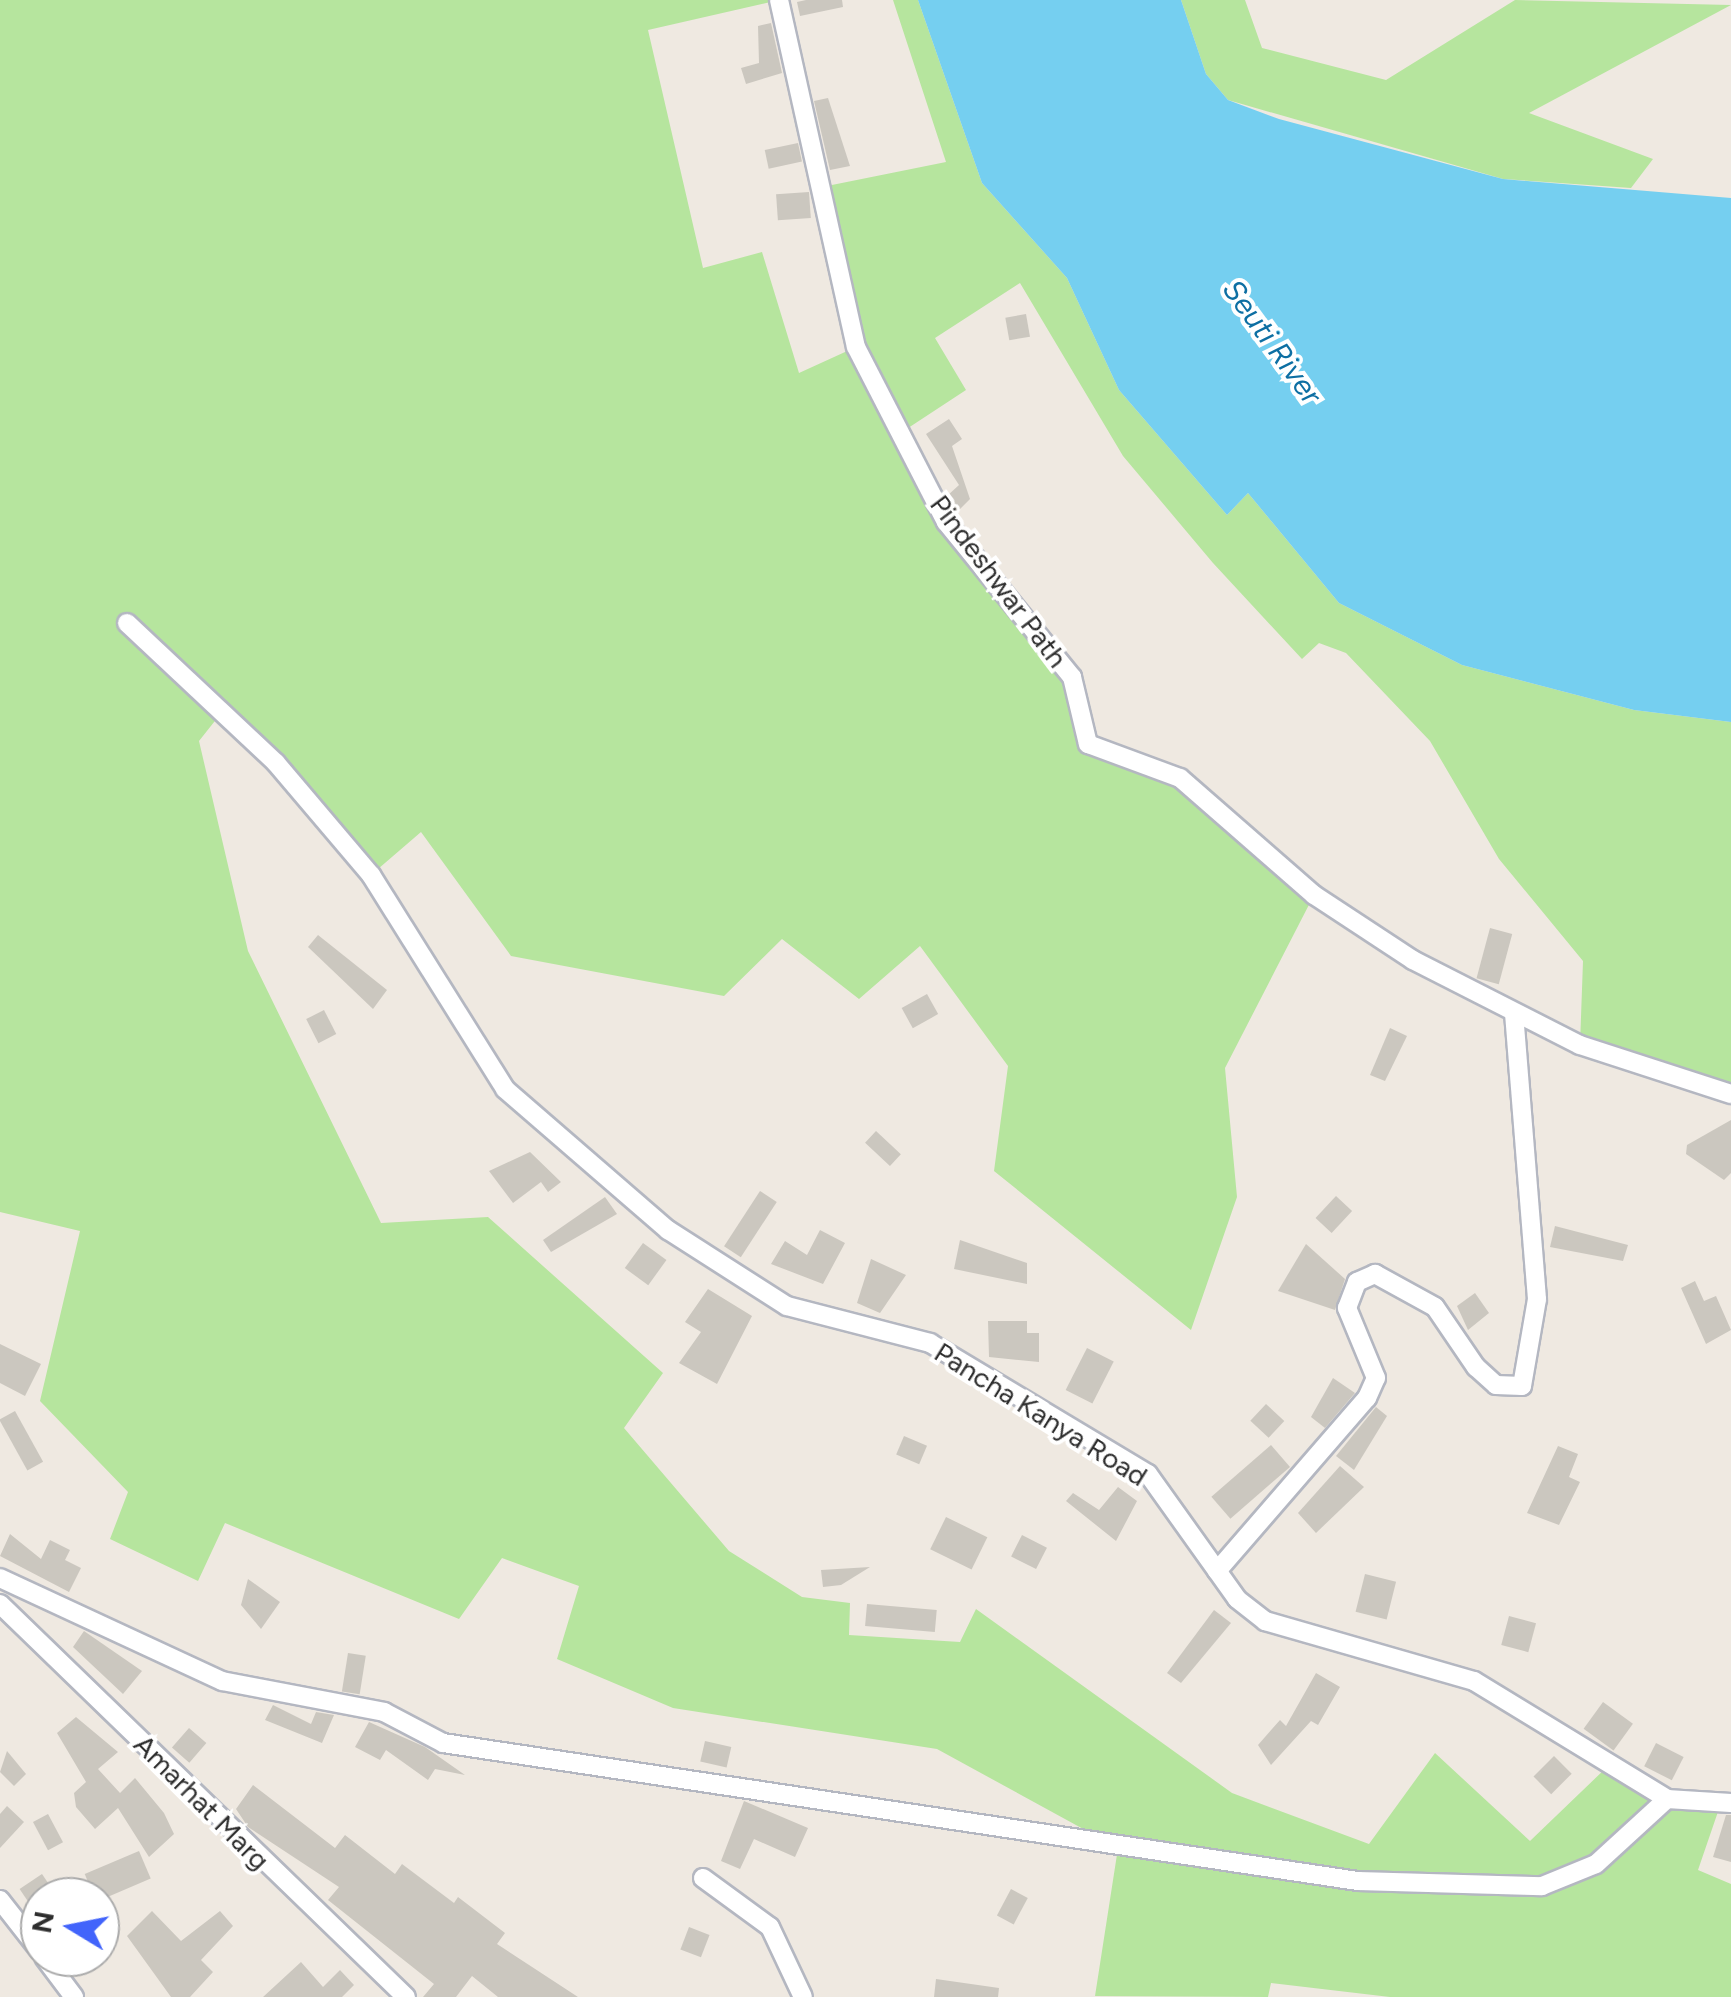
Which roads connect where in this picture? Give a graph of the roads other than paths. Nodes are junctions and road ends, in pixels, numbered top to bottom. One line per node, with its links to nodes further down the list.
1 (779, 0): 3 (street, Pindeshwar Path)
2 (128, 623): 5 (street, Pancha Kanya Road)
3 (1514, 1014): 4 (street, Pindeshwar Path); 5 (street)
4 (1731, 1094)
5 (1217, 1571): 8 (street, Pancha Kanya Road)
6 (0, 1578): 8 (street)
7 (0, 1604): 13 (street, Amarhat Marg)
8 (1667, 1799): 9 (street, Pancha Kanya Road)
9 (1731, 1802)
10 (702, 1878): 14 (street)
11 (0, 1900): 12 (street)
12 (20, 1926)
13 (406, 1997)
14 (803, 1997)

